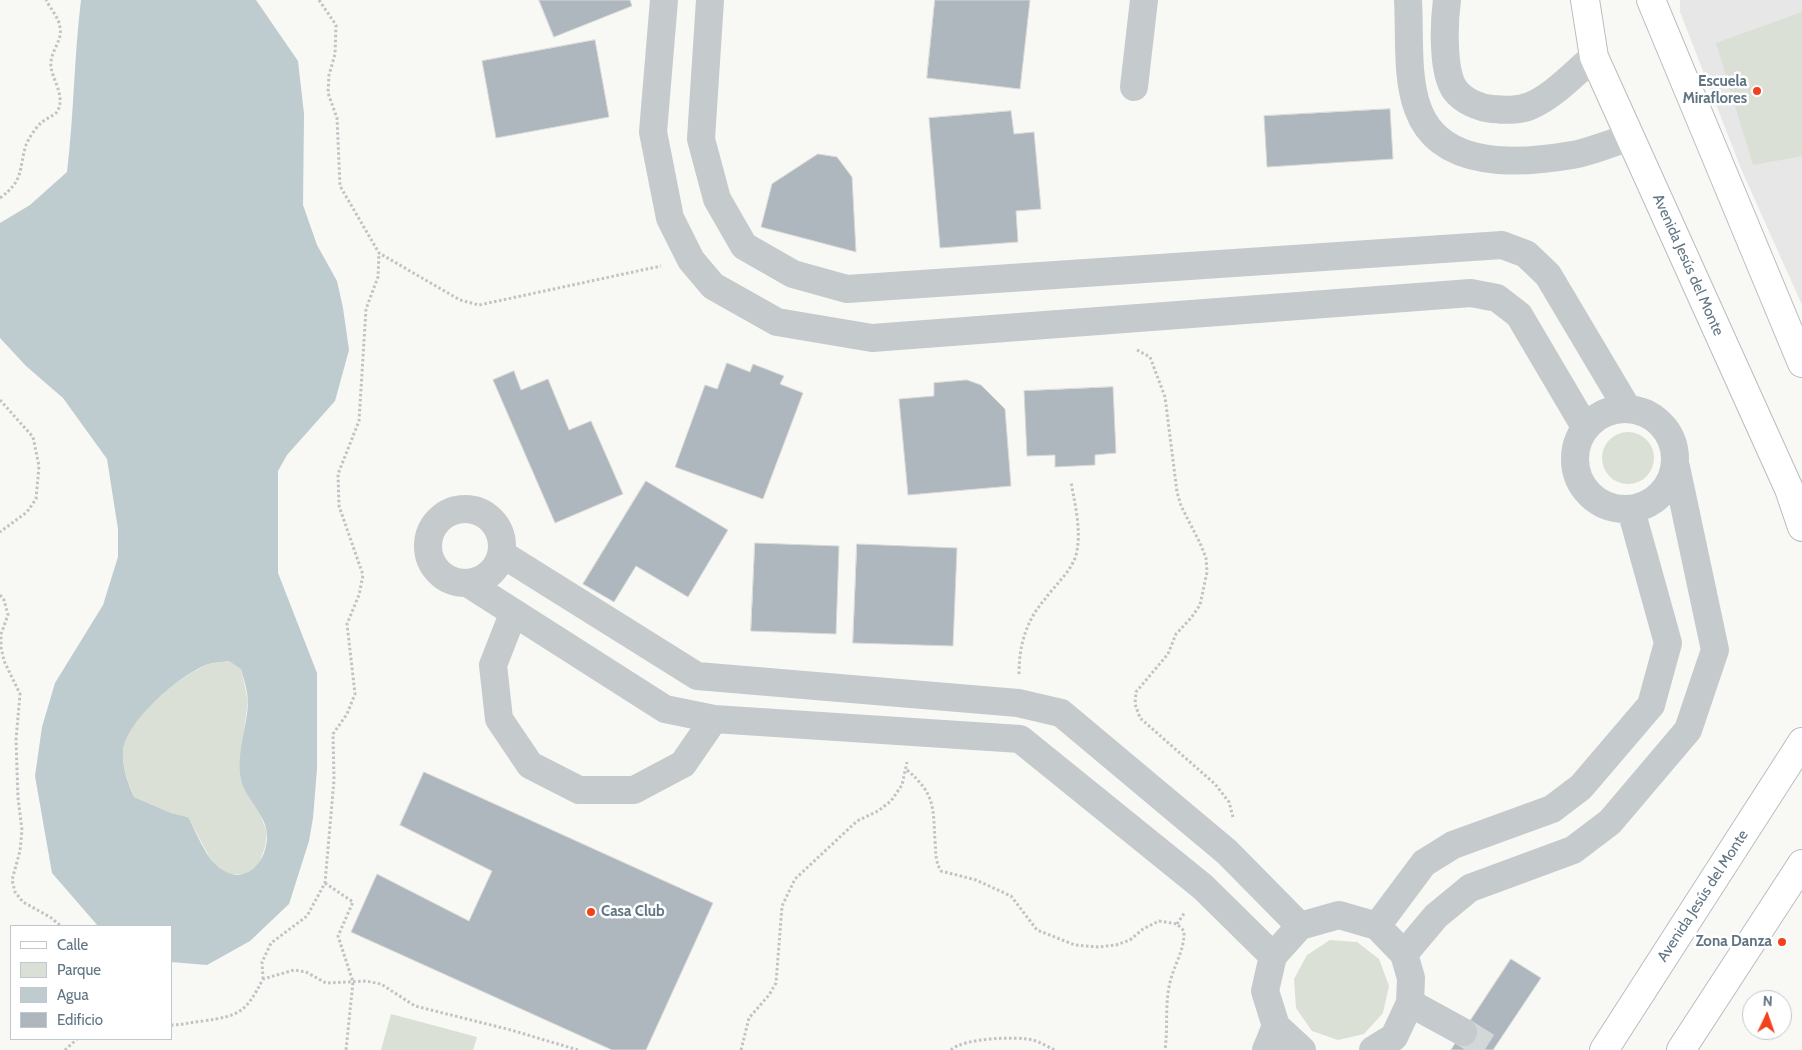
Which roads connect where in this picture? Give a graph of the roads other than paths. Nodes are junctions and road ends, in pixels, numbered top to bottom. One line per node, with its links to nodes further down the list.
1 (664, 0): 13 (street)
2 (710, 0): 12 (street)
3 (1144, 0): 9 (street)
4 (1408, 0): 10 (street)
5 (1447, 0): 8 (street)
6 (1585, 0): 8 (main road, Avenida Jesús del Monte)
7 (1651, 0): 11 (main road)
8 (1594, 57): 10 (main road, Avenida Jesús del Monte)
9 (1134, 87)
10 (1630, 137): 16 (main road, Avenida Jesús del Monte)
11 (1802, 363)
12 (1627, 408): 13 (street); 14 (street)
13 (1586, 427): 15 (street)
14 (1676, 467): 15 (street); 25 (street)
15 (1631, 510): 24 (street)
16 (1802, 527)
17 (502, 554): 18 (street); 18 (street); 23 (street)
18 (469, 584): 19 (street)
19 (513, 614): 20 (street); 20 (street)
20 (714, 719): 26 (street)
21 (1802, 742): 32 (main road, Avenida Jesús del Monte)
22 (1802, 864): 33 (main road)
23 (1300, 926): 24 (street); 26 (street)
24 (1377, 926): 25 (street)
25 (1404, 954): 27 (street)
26 (1273, 956): 29 (street)
27 (1410, 1003): 28 (street); 31 (street)
28 (1463, 1032)
29 (1271, 1038): 30 (street)
30 (1302, 1050)
31 (1373, 1050)
32 (1604, 1050)
33 (1681, 1050)

